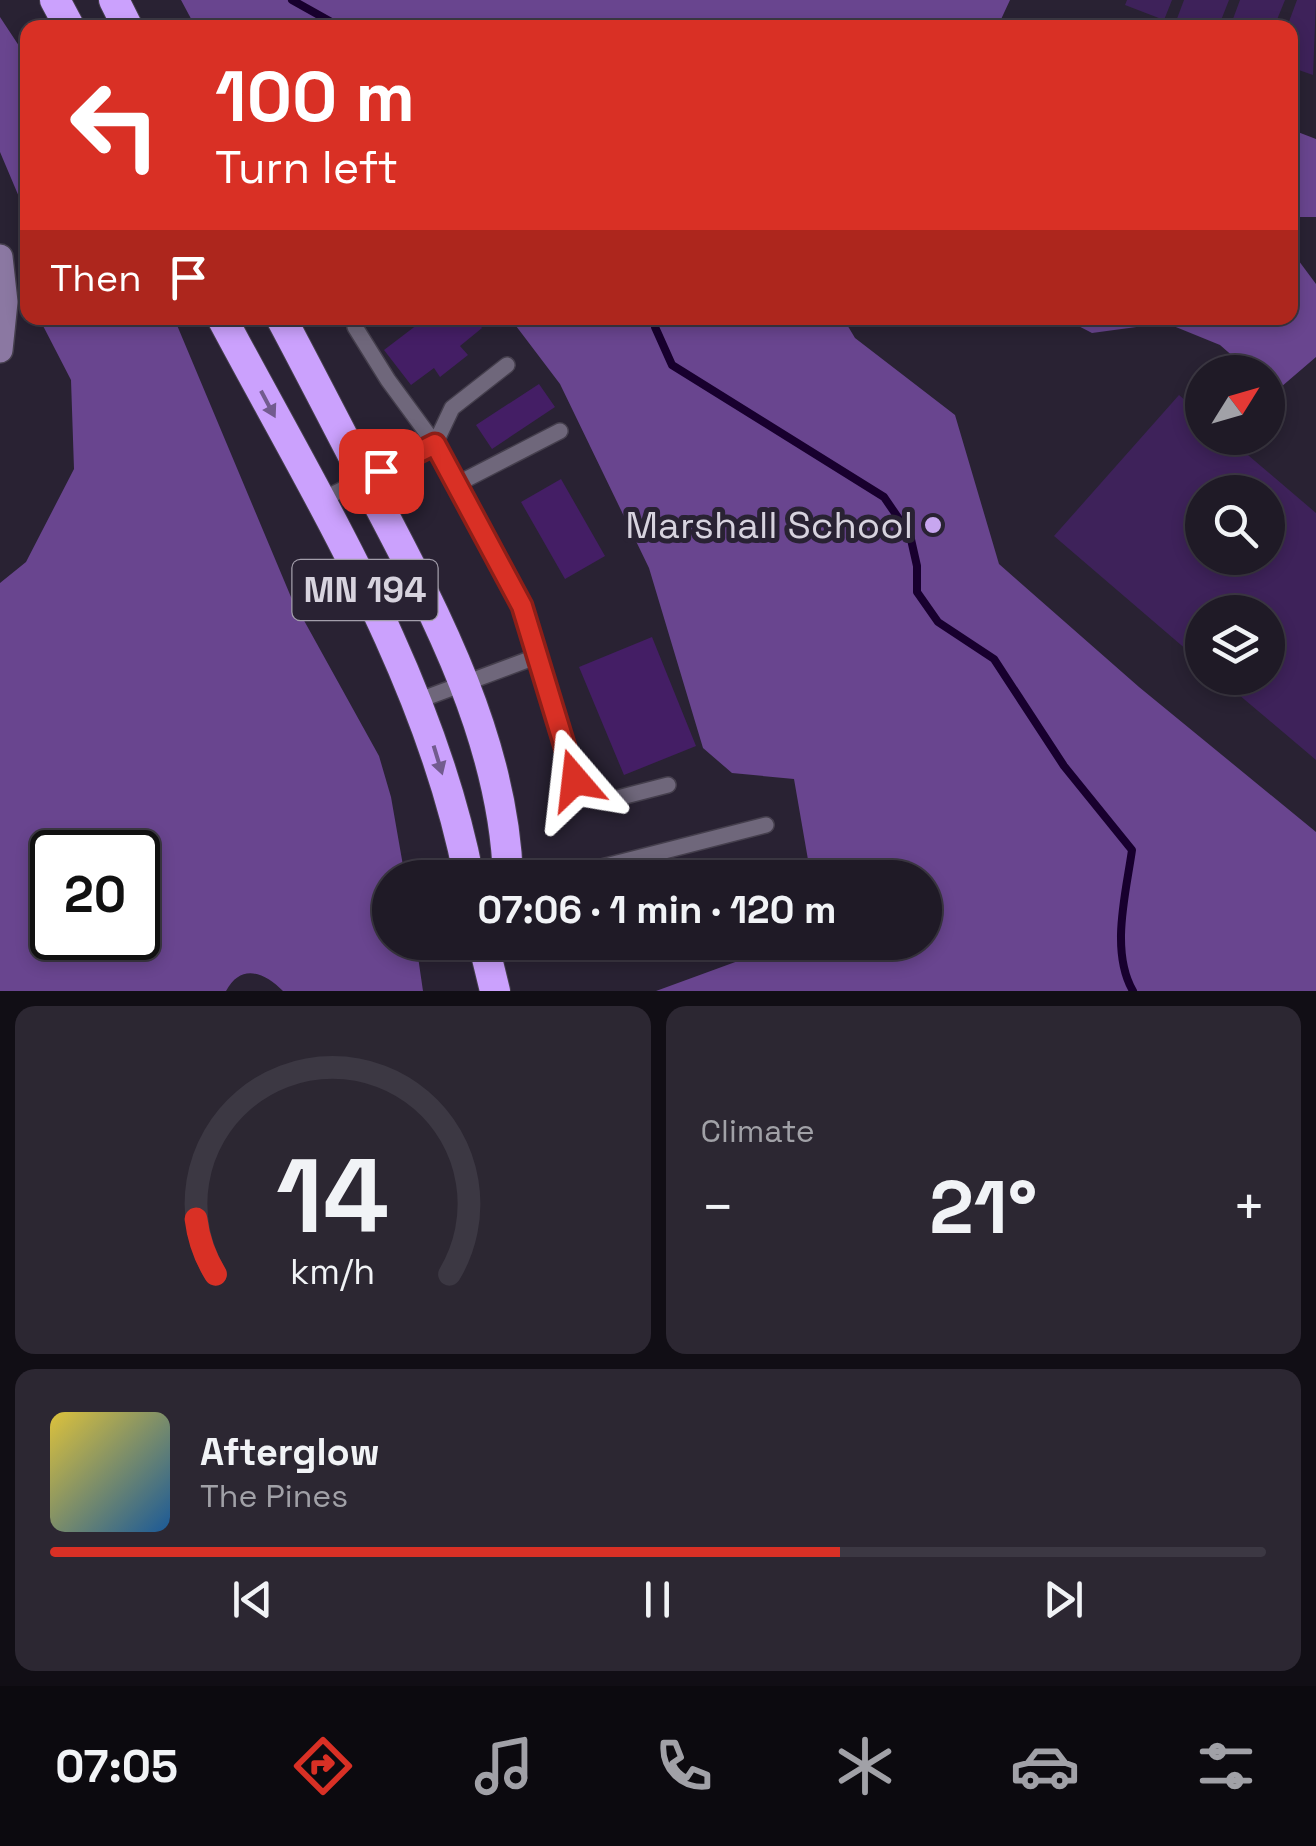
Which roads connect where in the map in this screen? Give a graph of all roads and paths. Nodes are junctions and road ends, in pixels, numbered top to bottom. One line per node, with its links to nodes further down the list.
1 (0, 256): 5 (street)
2 (226, 325): 11 (highway, MN 194, one-way to 11)
3 (285, 325): 9 (highway, MN 194)
4 (356, 325): 8 (lane)
5 (0, 350)
6 (507, 365): 8 (lane)
7 (560, 431): 10 (lane)
8 (435, 444): 9 (lane); 10 (lane)
9 (365, 479): 11 (lane); 13 (highway, MN 194)
10 (457, 484): 12 (lane)
11 (319, 501): 14 (highway, MN 194)
12 (538, 656): 13 (lane); 15 (lane)
13 (462, 682): 14 (lane); 18 (highway, MN 194)
14 (417, 701): 17 (highway, MN 194, one-way to 17)
15 (668, 786)
16 (766, 824): 19 (lane)
17 (465, 860)
18 (506, 860)
19 (628, 860)
20 (488, 960): 22 (highway)
21 (500, 960): 22 (highway)
22 (496, 991)

